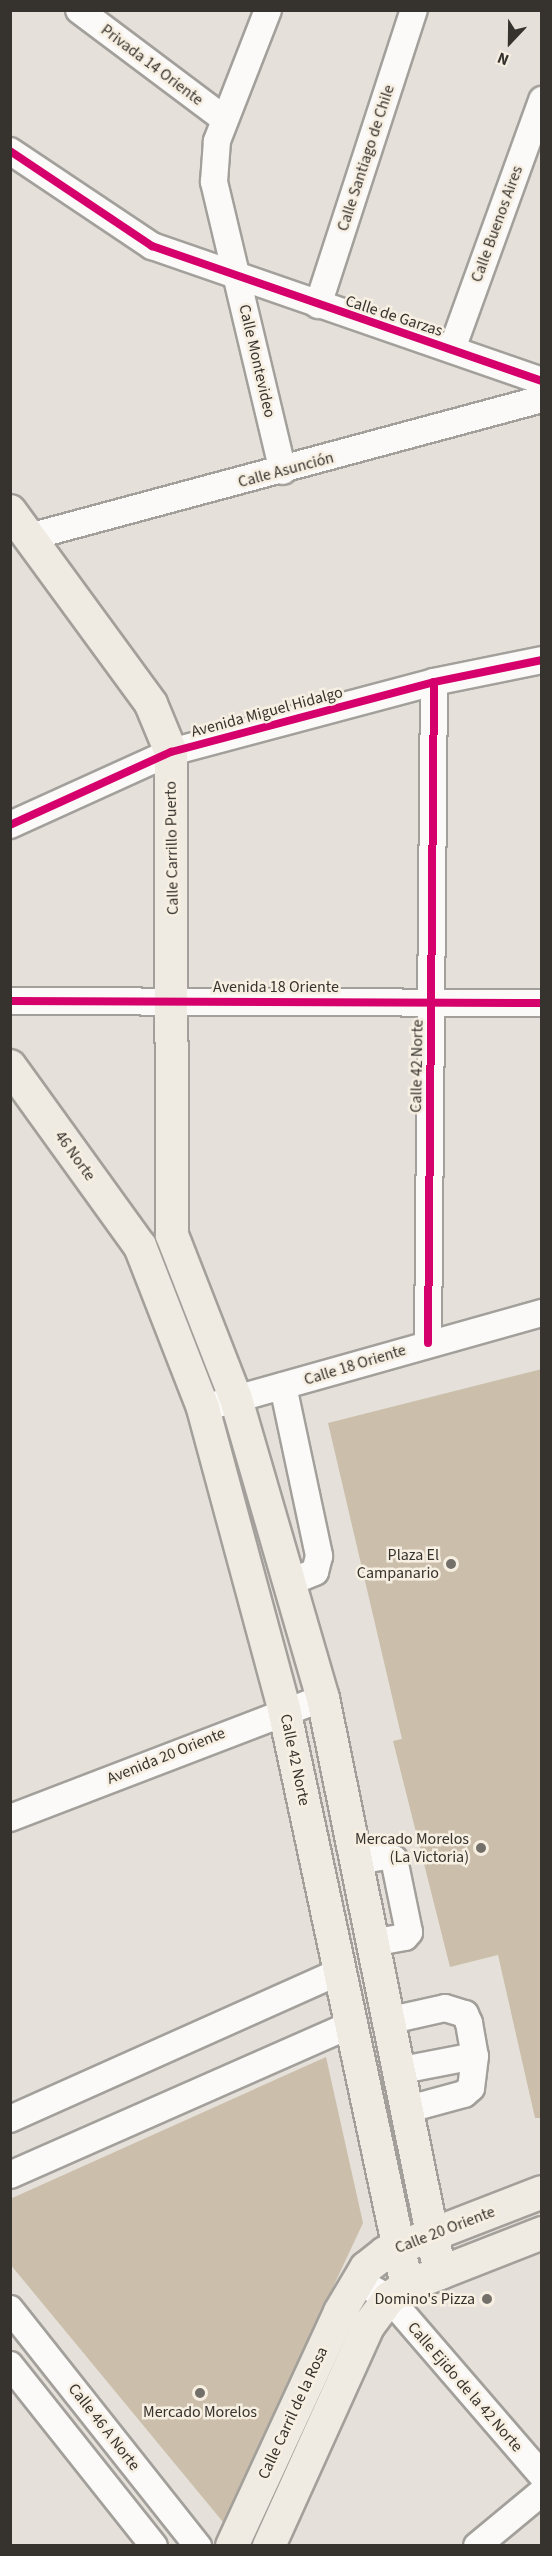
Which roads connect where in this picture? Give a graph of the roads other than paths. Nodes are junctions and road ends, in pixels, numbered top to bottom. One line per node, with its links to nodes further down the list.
1 (79, 10): 5 (street, Privada 14 Oriente)
2 (268, 10): 5 (street, Calle Montevideo)
3 (414, 10): 8 (street, Calle Santiago de Chile)
4 (542, 100): 9 (street, Calle Buenos Aires)
5 (224, 119): 7 (street, Calle Montevideo)
6 (10, 151): 7 (street, Calle de Garzas)
7 (238, 279): 8 (street, Calle de Garzas); 12 (street, Calle Montevideo)
8 (318, 305): 9 (street, Calle de Garzas)
9 (452, 349): 10 (street, Calle de Garzas)
10 (542, 381)
11 (542, 399): 12 (street, Calle Asunción)
12 (283, 471): 14 (street, Calle Asunción)
13 (10, 511): 14 (main road, Calle Carrillo Puerto)
14 (29, 537): 17 (main road, Calle Carrillo Puerto)
15 (542, 660): 16 (street, Avenida Miguel Hidalgo)
16 (434, 682): 17 (street, Avenida Miguel Hidalgo); 21 (street, Calle 42 Norte)
17 (171, 752): 18 (street, Avenida Miguel Hidalgo); 20 (main road, Calle Carrillo Puerto)
18 (10, 825)
19 (10, 1000): 20 (street, Avenida 18 Oriente)
20 (174, 1000): 21 (street, Avenida 18 Oriente); 24 (main road, Calle Carrillo Puerto)
21 (431, 1002): 22 (street, Avenida 18 Oriente); 27 (street, Calle 42 Norte)
22 (542, 1003)
23 (10, 1066): 25 (main road, 46 Norte)
24 (172, 1235): 25 (main road); 29 (main road)
25 (140, 1246): 30 (main road, Calle 42 Norte)
26 (542, 1313): 27 (street, Calle 18 Oriente)
27 (428, 1342): 28 (street, Calle 18 Oriente)
28 (283, 1386): 29 (street, Calle 18 Oriente); 31 (street)
29 (236, 1399): 30 (street, Calle 18 Oriente); 31 (main road)
30 (203, 1408): 33 (main road, Calle 42 Norte)
31 (290, 1582): 32 (main road)
32 (323, 1698): 33 (street, Avenida 20 Oriente); 36 (main road)
33 (284, 1709): 34 (street, Avenida 20 Oriente); 35 (main road, Calle 42 Norte)
34 (12, 1809)
35 (339, 1972): 37 (main road, Calle 42 Norte); 41 (street)
36 (387, 2021): 38 (street); 39 (main road)
37 (350, 2025): 42 (street); 46 (main road, Calle 42 Norte)
38 (475, 2056): 39 (street); 40 (street)
39 (397, 2071): 40 (main road)
40 (405, 2110): 45 (main road)
41 (10, 2119)
42 (10, 2175)
43 (542, 2193): 45 (main road, Calle 20 Oriente)
44 (542, 2233): 47 (main road)
45 (430, 2236): 46 (main road, Calle 20 Oriente); 47 (main road)
46 (397, 2248): 48 (main road, Calle 20 Oriente); 49 (main road, Calle 42 Norte)
47 (440, 2273): 49 (main road)
48 (358, 2281): 49 (street, Calle Ejido de la 42 Norte); 57 (main road, Calle Carril de la Rosa)
49 (398, 2292): 53 (street, Calle Ejido de la 42 Norte); 58 (main road, Calle Carril de la Rosa)
50 (10, 2309): 51 (street, Calle 46 A Norte)
51 (52, 2362): 52 (street); 56 (street, Calle 46 A Norte)
52 (17, 2373): 55 (street, Calle 46 A Norte)
53 (542, 2475)
54 (542, 2492): 59 (street)
55 (154, 2546)
56 (198, 2546)
57 (232, 2546)
58 (269, 2546)
59 (477, 2546)

